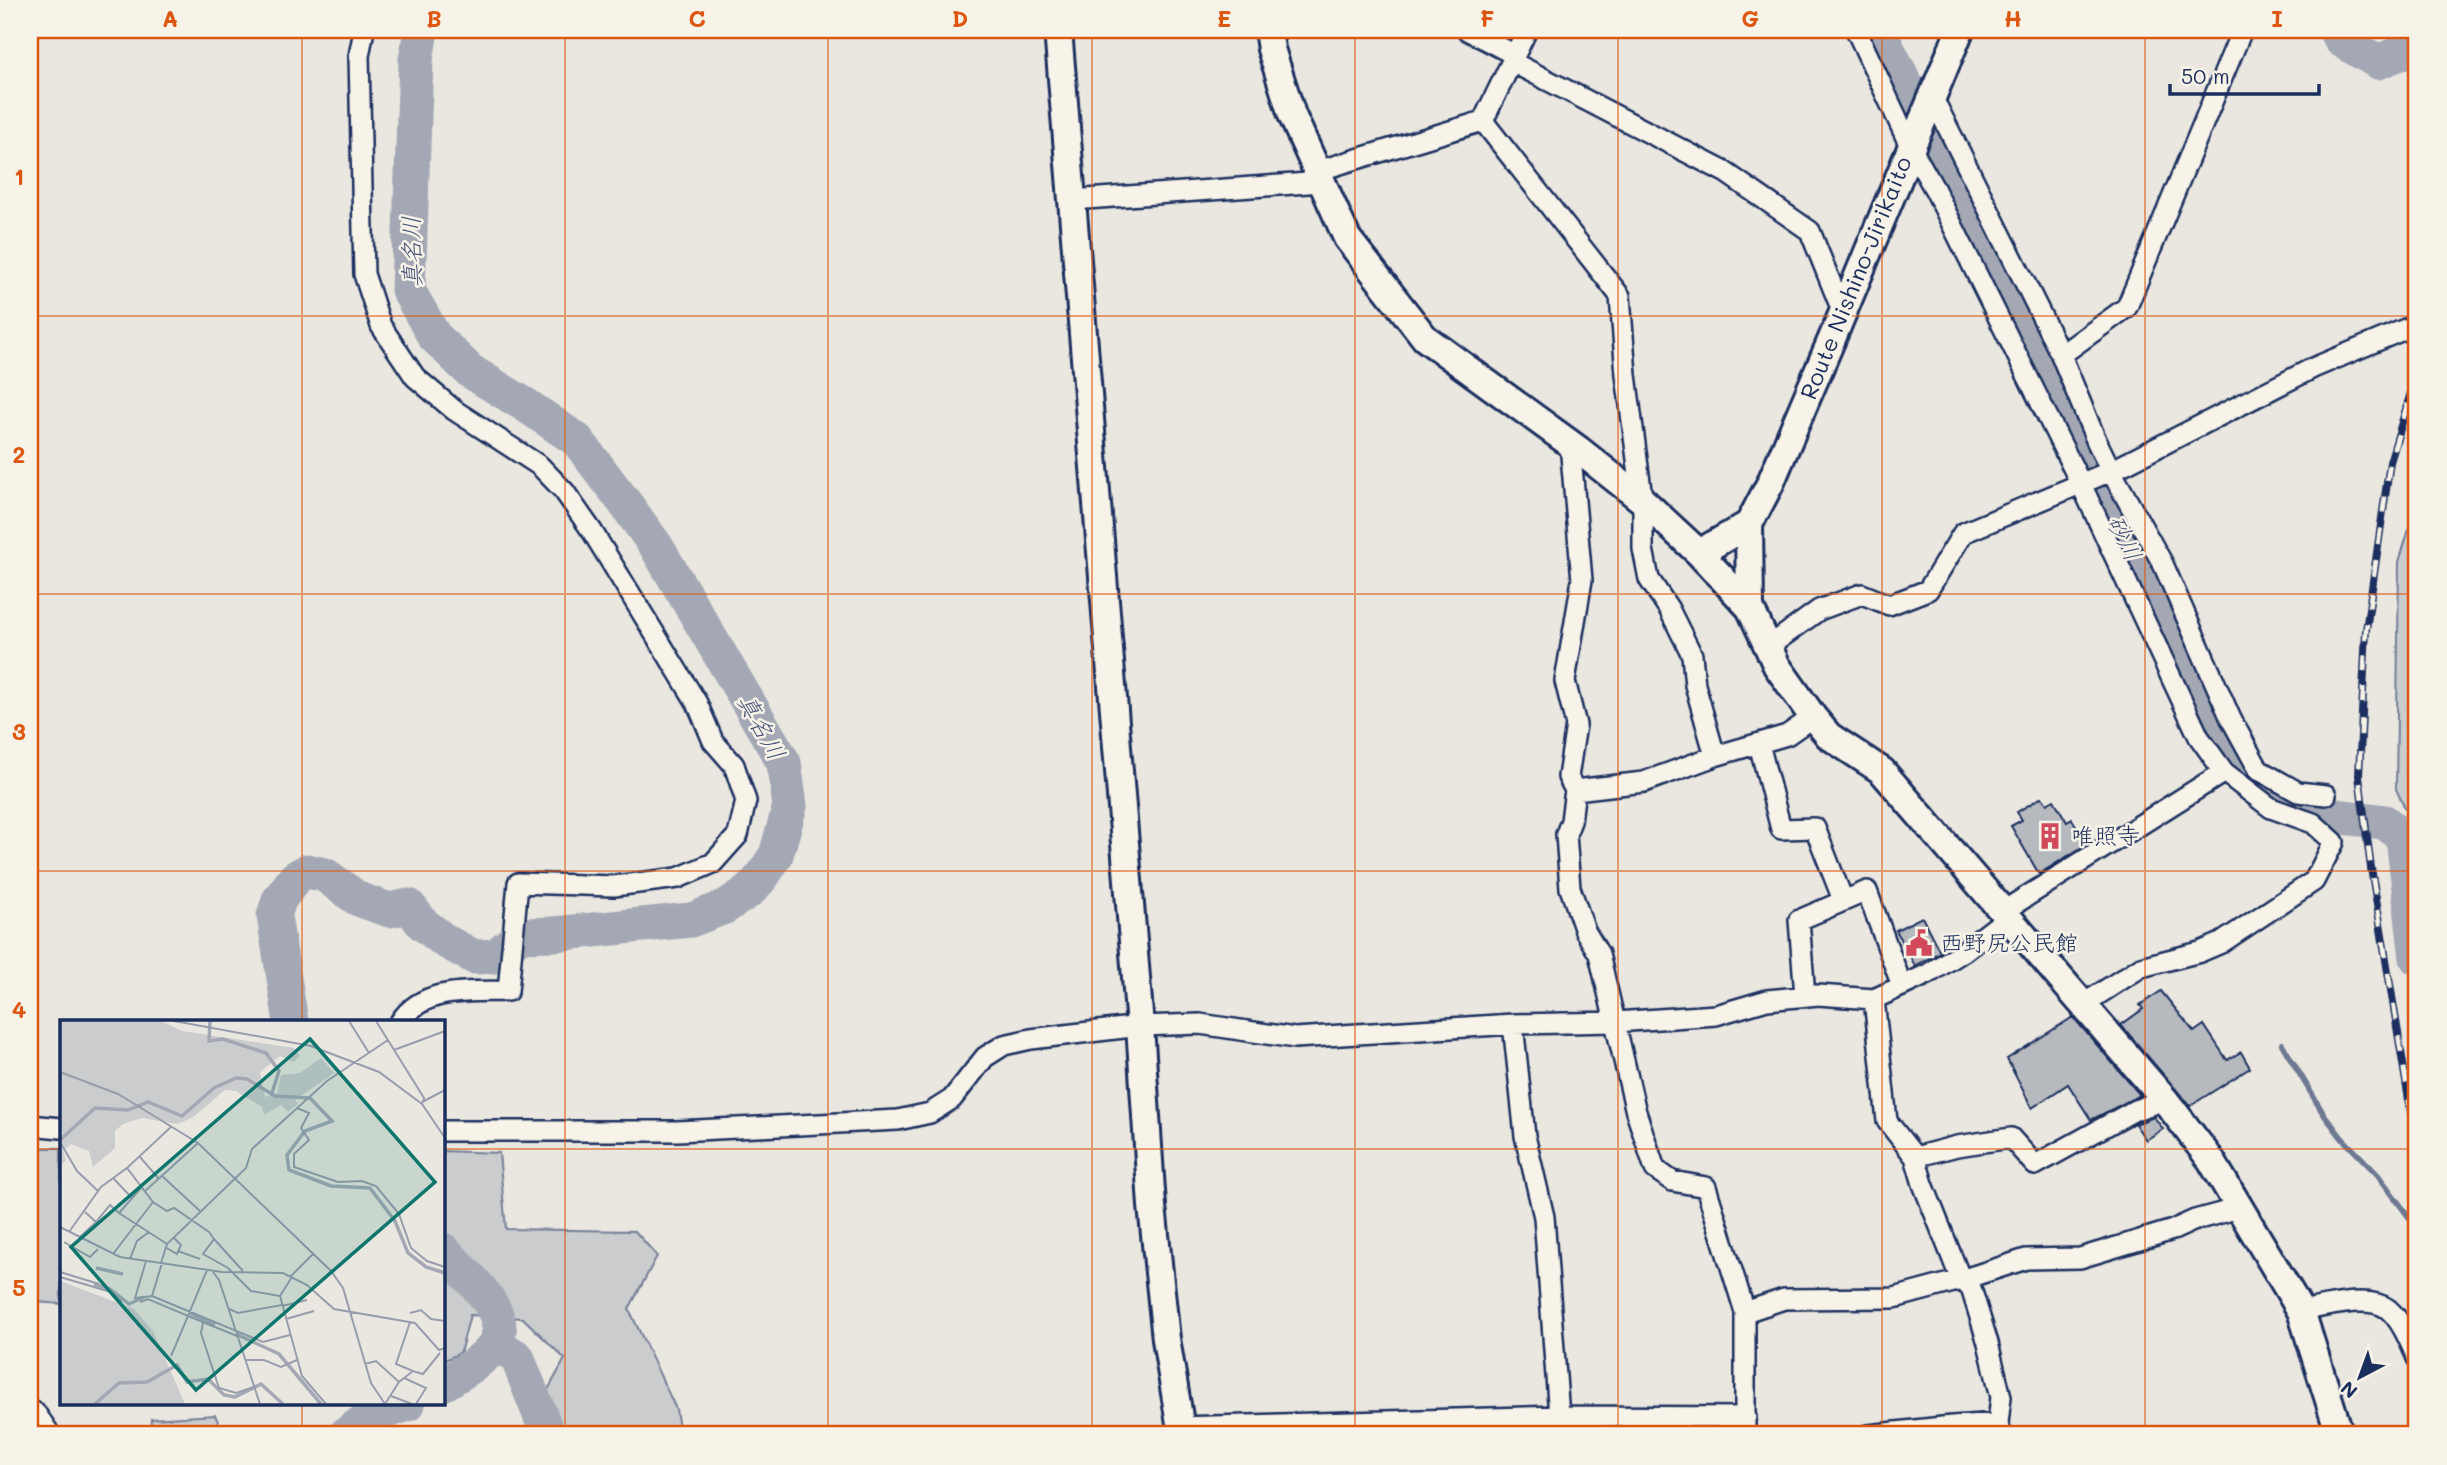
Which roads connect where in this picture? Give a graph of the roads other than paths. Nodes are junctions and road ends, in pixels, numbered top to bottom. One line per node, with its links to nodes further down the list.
1 (364, 30): 37 (street)
2 (1058, 30): 14 (main road)
3 (1268, 30): 13 (main road)
4 (1467, 30): 9 (street)
5 (1527, 30): 9 (street)
6 (1856, 30): 12 (street)
7 (1960, 30): 10 (main road, Route Nishino-Jirikaito)
8 (2242, 30): 17 (street)
9 (1513, 58): 11 (street); 15 (street)
10 (1929, 104): 12 (main road, Route Nishino-Jirikaito); 17 (street)
11 (1483, 121): 13 (street); 20 (street)
12 (1912, 141): 15 (main road, Route Nishino-Jirikaito); 19 (street)
13 (1320, 177): 14 (street); 18 (main road)
14 (1072, 200): 40 (main road)
15 (1843, 313): 21 (main road, Route Nishino-Jirikaito)
16 (2417, 324): 19 (street)
17 (2061, 355): 19 (street)
18 (1570, 444): 20 (main road); 29 (street)
19 (2096, 477): 24 (street); 28 (street); 30 (street)
20 (1642, 500): 22 (main road); 27 (street)
21 (1749, 524): 22 (main road); 23 (main road, Route Nishino-Jirikaito)
22 (1699, 553): 23 (main road)
23 (1750, 608): 24 (main road)
24 (1769, 647): 25 (main road)
25 (1813, 718): 26 (street); 32 (main road)
26 (1759, 744): 27 (street); 31 (street)
27 (1715, 756): 29 (street)
28 (2224, 772): 32 (street); 36 (street)
29 (1575, 790): 38 (street)
30 (2326, 795)
31 (1843, 900): 33 (street); 34 (street)
32 (2005, 915): 33 (street); 36 (main road)
33 (1902, 986): 35 (street)
34 (1805, 996): 35 (street); 38 (street)
35 (1874, 999): 45 (street)
36 (2082, 1005): 41 (main road)
37 (401, 1020)
38 (1616, 1022): 39 (street); 49 (street)
39 (1513, 1024): 40 (street); 51 (street)
40 (1140, 1026): 44 (street); 56 (main road)
41 (2165, 1100): 45 (street); 46 (main road)
42 (30, 1125): 43 (street)
43 (60, 1128)
44 (444, 1131)
45 (1914, 1157): 47 (street)
46 (2239, 1208): 47 (street); 48 (main road)
47 (1961, 1280): 49 (street); 55 (street)
48 (2301, 1311): 50 (street); 59 (main road)
49 (1745, 1312): 53 (street)
50 (2417, 1357)
51 (1559, 1416): 54 (street); 56 (street)
52 (30, 1419): 57 (highway)
53 (1745, 1426): 54 (street)
54 (1590, 1427)
55 (1999, 1429): 58 (street)
56 (1181, 1431)
57 (41, 1435)
58 (1868, 1435)
59 (2340, 1435)

